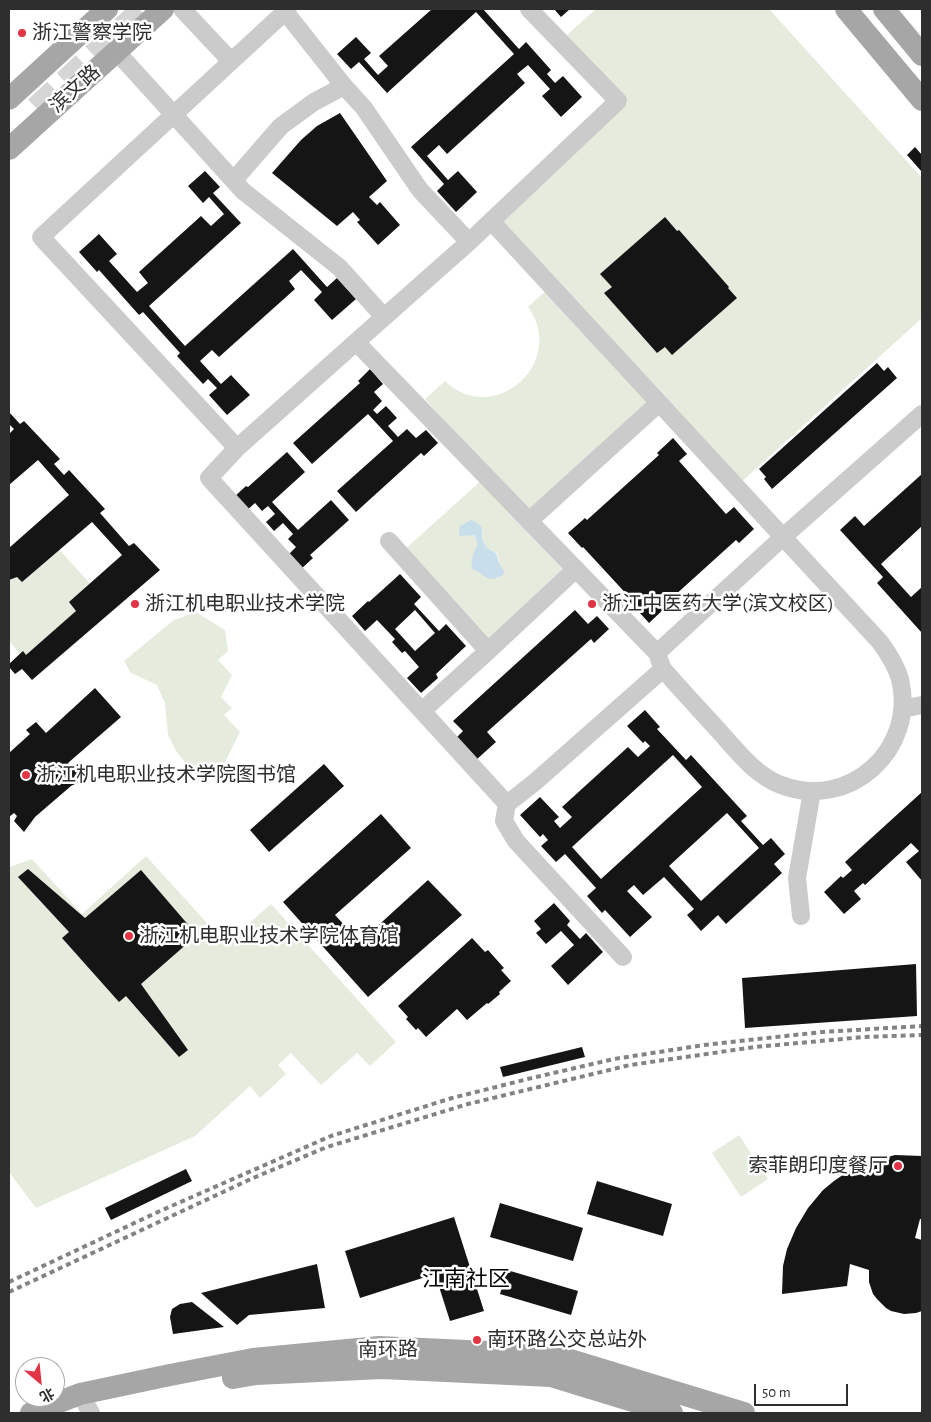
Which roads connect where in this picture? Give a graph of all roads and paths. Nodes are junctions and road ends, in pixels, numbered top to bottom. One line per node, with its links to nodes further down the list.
1 (107, 9): 12 (main road, 滨文路)
2 (163, 9): 8 (main road, 滨文路)
3 (182, 9): 10 (street)
4 (529, 9): 17 (street)
5 (846, 9): 13 (main road)
6 (884, 9): 9 (main road)
7 (285, 10): 10 (street); 11 (street)
8 (116, 52): 14 (street); 15 (main road, 滨文路)
9 (922, 55)
10 (231, 61): 14 (street)
11 (344, 86): 16 (street); 18 (street)
12 (9, 99)
13 (922, 100)
14 (174, 114): 16 (street); 23 (street)
15 (9, 149)
16 (234, 180): 19 (street)
17 (491, 222): 18 (street); 21 (street)
18 (470, 242): 19 (street)
19 (384, 317): 20 (street)
20 (356, 342): 23 (street); 24 (street)
21 (659, 403): 24 (street); 25 (street)
22 (922, 414): 25 (street)
23 (237, 448): 32 (street)
24 (529, 521): 27 (street)
25 (783, 537): 29 (street); 31 (street)
26 (389, 541): 28 (street)
27 (576, 569): 28 (street); 29 (street)
28 (488, 651): 32 (street)
29 (660, 661): 33 (street); 34 (street)
30 (922, 705): 31 (street)
31 (902, 709): 33 (street)
32 (422, 711): 34 (street)
33 (812, 791): 35 (street)
34 (507, 804): 36 (street)
35 (801, 916)
36 (623, 957)
37 (85, 1404): 38 (main road, 南环路); 39 (main road, 南环路); 40 (main road, 南环路); 41 (main road, 南环路)
38 (31, 1413)
39 (59, 1413)
40 (672, 1413)
41 (744, 1413)

